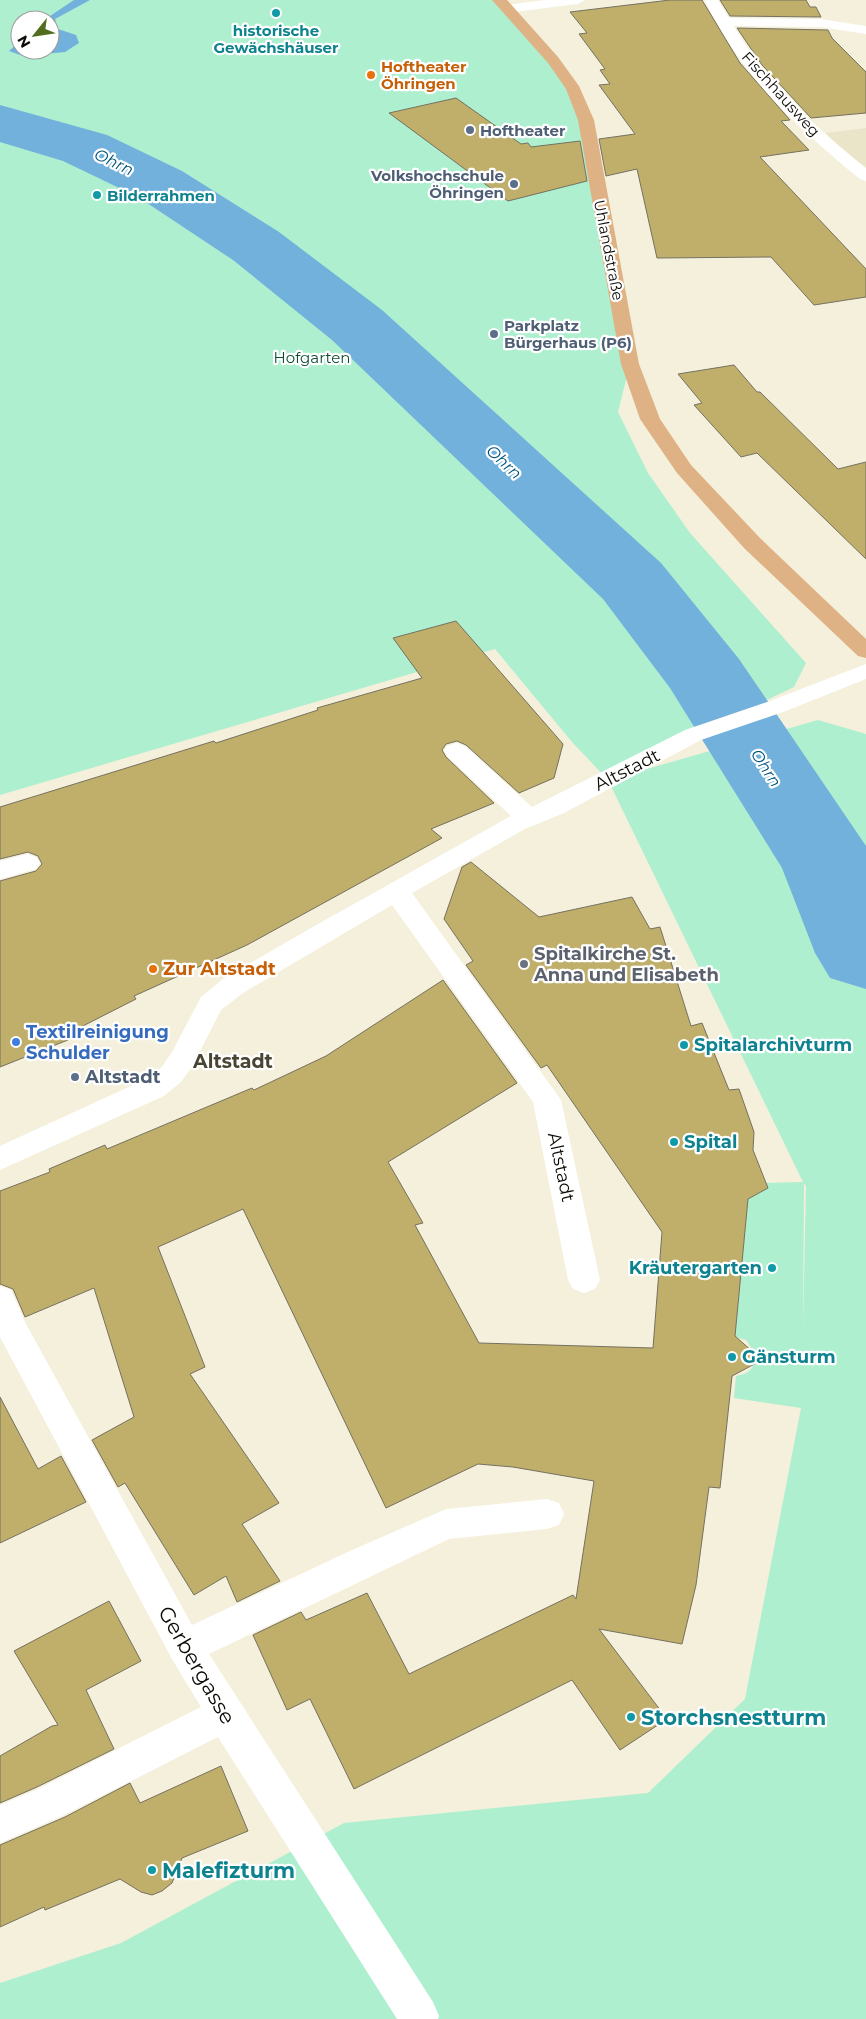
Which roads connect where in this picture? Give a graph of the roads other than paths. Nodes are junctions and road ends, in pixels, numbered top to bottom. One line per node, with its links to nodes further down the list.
1 (578, 0): 3 (street)
2 (711, 0): 4 (street, Fischhausweg)
3 (503, 5): 7 (main road, Uhlandstraße)
4 (724, 22): 5 (street); 6 (street, Fischhausweg)
5 (866, 30)
6 (866, 176)
7 (866, 650)
8 (866, 671): 10 (street, Altstadt)
9 (456, 751): 10 (street)
10 (529, 818): 13 (street, Altstadt)
11 (27, 863): 12 (street)
12 (0, 870)
13 (397, 892): 14 (street, Altstadt); 15 (street, Altstadt)
14 (0, 1159)
15 (584, 1280)
16 (0, 1299): 18 (street, Gerbergasse)
17 (547, 1514): 18 (street)
18 (185, 1647): 19 (street, Gerbergasse)
19 (225, 1714): 20 (street); 21 (street, Gerbergasse)
20 (0, 1824)
21 (420, 2016)

